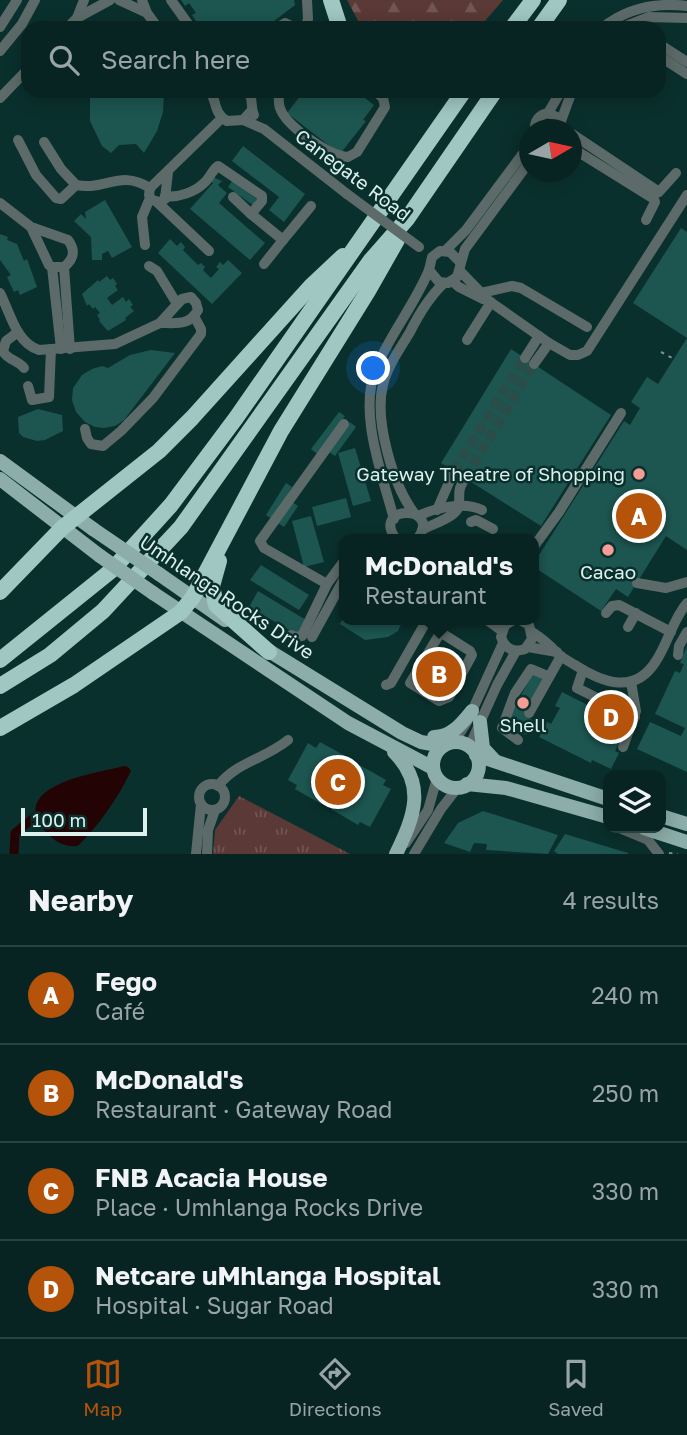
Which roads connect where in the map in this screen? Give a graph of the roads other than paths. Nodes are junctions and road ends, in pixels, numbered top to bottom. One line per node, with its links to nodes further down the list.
1 (17, 0): 28 (street)
2 (35, 0): 16 (street)
3 (84, 0): 14 (street)
4 (110, 0): 14 (street)
5 (119, 0): 13 (street)
6 (142, 0): 13 (street)
7 (171, 0): 19 (street)
8 (307, 0): 20 (street)
9 (331, 0): 21 (highway)
10 (559, 0): 24 (highway)
11 (529, 5): 22 (highway); 23 (highway)
12 (687, 6): 25 (street)
13 (148, 13): 18 (street)
14 (77, 18): 17 (street)
15 (687, 18): 26 (street)
16 (24, 21)
17 (74, 21)
18 (153, 21)
19 (186, 21)
20 (307, 21)
21 (338, 21)
22 (512, 21)
23 (517, 21)
24 (544, 21)
25 (614, 21)
26 (639, 21)
27 (21, 25): 32 (street)
28 (0, 26)
29 (666, 45): 33 (street)
30 (666, 46): 35 (street)
31 (666, 48): 36 (street)
32 (0, 51)
33 (687, 55)
34 (666, 60): 37 (street)
35 (687, 62)
36 (687, 68)
37 (687, 74)
38 (21, 76): 39 (street)
39 (0, 98)
40 (215, 98): 50 (street)
41 (252, 98): 48 (street, Canegate Road)
42 (279, 98): 43 (street)
43 (383, 98)
44 (459, 98): 77 (highway)
45 (490, 98): 73 (highway)
46 (557, 98): 49 (street)
47 (570, 98): 53 (street)
48 (252, 110): 54 (street); 55 (street, Canegate Road)
49 (548, 113): 51 (street); 52 (street)
50 (222, 118): 54 (street, Canegate Road); 61 (street)
51 (537, 119)
52 (558, 119)
53 (566, 119)
54 (243, 120): 55 (street, Canegate Road)
55 (264, 129): 80 (street, Canegate Road, bridge)
56 (18, 140): 64 (street)
57 (582, 141): 67 (street)
58 (44, 142): 64 (street)
59 (582, 154): 67 (street)
60 (519, 159): 80 (street)
61 (168, 172): 66 (street); 66 (street)
62 (676, 173): 67 (street)
63 (519, 176): 84 (street)
64 (76, 185): 66 (street)
65 (687, 195): 71 (street)
66 (156, 196): 72 (street); 78 (street); 79 (street)
67 (657, 196): 74 (street)
68 (233, 197): 72 (street)
69 (0, 203): 75 (street)
70 (311, 206): 76 (street)
71 (684, 209): 95 (street)
72 (251, 214): 76 (street)
73 (407, 219): 110 (highway); 154 (highway)
74 (646, 220)
75 (31, 227): 83 (street); 83 (street)
76 (283, 240): 81 (street)
77 (359, 244): 112 (highway); 151 (highway)
78 (145, 245)
79 (209, 250)
80 (435, 259): 84 (street); 85 (street); 113 (street)
81 (264, 264)
82 (149, 266): 88 (street)
83 (58, 267): 97 (street)
84 (460, 267): 85 (street); 87 (street)
85 (448, 282): 87 (street); 111 (street)
86 (0, 293): 92 (street)
87 (489, 300): 91 (street); 93 (street); 94 (street)
88 (177, 304): 89 (street); 90 (street)
89 (194, 316): 90 (street); 102 (street)
90 (160, 323): 97 (street)
91 (587, 327)
92 (18, 332): 96 (street); 97 (street)
93 (539, 336): 95 (street); 95 (street)
94 (469, 341)
95 (549, 343)
96 (2, 345): 98 (street)
97 (60, 349): 99 (street)
98 (24, 368)
99 (28, 386)
100 (621, 413): 121 (street)
101 (344, 424): 125 (street)
102 (85, 429)
103 (0, 461): 112 (main road, Umhlanga Rocks Drive)
104 (454, 471): 108 (street)
105 (465, 478): 107 (street)
106 (0, 480): 115 (main road, Umhlanga Rocks Drive)
107 (459, 506): 108 (street); 109 (street); 120 (street)
108 (437, 510): 111 (street)
109 (482, 510)
110 (237, 513): 128 (highway); 148 (highway)
111 (416, 515): 113 (street); 119 (street)
112 (76, 516): 115 (highway); 128 (main road, Umhlanga Rocks Drive, bridge)
113 (393, 522): 117 (street); 118 (street)
114 (471, 522): 116 (street)
115 (62, 528): 127 (highway); 130 (main road, Umhlanga Rocks Drive, bridge)
116 (493, 529)
117 (385, 534)
118 (393, 534)
119 (422, 534)
120 (423, 534)
121 (539, 540)
122 (339, 569): 125 (street)
123 (687, 582): 124 (street)
124 (637, 583)
125 (327, 584): 143 (street)
126 (339, 590): 144 (street)
127 (0, 592)
128 (193, 597): 130 (highway); 148 (main road, Umhlanga Rocks Drive)
129 (687, 603): 141 (street)
130 (174, 608): 167 (highway); 170 (main road, Umhlanga Rocks Drive)
131 (606, 613): 132 (street)
132 (636, 613): 138 (street); 141 (street)
133 (424, 625): 158 (street)
134 (445, 625): 139 (street)
135 (491, 625): 145 (street)
136 (505, 625): 145 (street)
137 (529, 625): 140 (street)
138 (628, 628)
139 (440, 632): 152 (street); 152 (street)
140 (532, 632): 146 (street); 149 (street)
141 (671, 632): 157 (street)
142 (687, 632): 150 (street)
143 (291, 635)
144 (312, 637)
145 (502, 637): 147 (street); 156 (street)
146 (528, 647): 147 (street); 149 (street)
147 (516, 651): 159 (street)
148 (269, 652): 164 (main road, Umhlanga Rocks Drive)
149 (559, 654): 153 (street); 155 (street)
150 (678, 655)
151 (0, 660)
152 (466, 666): 156 (street)
153 (583, 670): 157 (street); 166 (street)
154 (22, 674): 160 (highway); 162 (highway)
155 (548, 676): 161 (street); 163 (street)
156 (487, 677): 165 (street)
157 (631, 682): 166 (street)
158 (386, 685)
159 (497, 685): 161 (street); 165 (street)
160 (0, 686)
161 (515, 693): 169 (street)
162 (0, 694)
163 (528, 713)
164 (370, 715): 165 (main road); 171 (main road, Umhlanga Rocks Drive)
165 (476, 717): 171 (street); 173 (street); 174 (main road)
166 (635, 717): 172 (street)
167 (0, 728)
168 (288, 740): 176 (street)
169 (518, 740)
170 (385, 744): 175 (main road, Umhlanga Rocks Drive); 191 (main road)
171 (448, 744): 173 (main road); 175 (main road)
172 (623, 747)
173 (473, 751): 174 (main road); 177 (main road)
174 (496, 762): 178 (main road)
175 (435, 773): 177 (main road); 191 (street)
176 (218, 786): 179 (street); 180 (street)
177 (462, 786): 181 (main road); 192 (street)
178 (603, 797)
179 (201, 804): 180 (street); 189 (street)
180 (215, 810): 190 (street)
181 (588, 811): 182 (main road); 184 (street)
182 (603, 816)
183 (666, 817): 185 (main road)
184 (603, 820)
185 (686, 823)
186 (631, 833): 193 (street)
187 (659, 833): 188 (main road)
188 (687, 842)
189 (196, 854)
190 (207, 854)
191 (397, 854)
192 (414, 854)
193 (659, 854)

